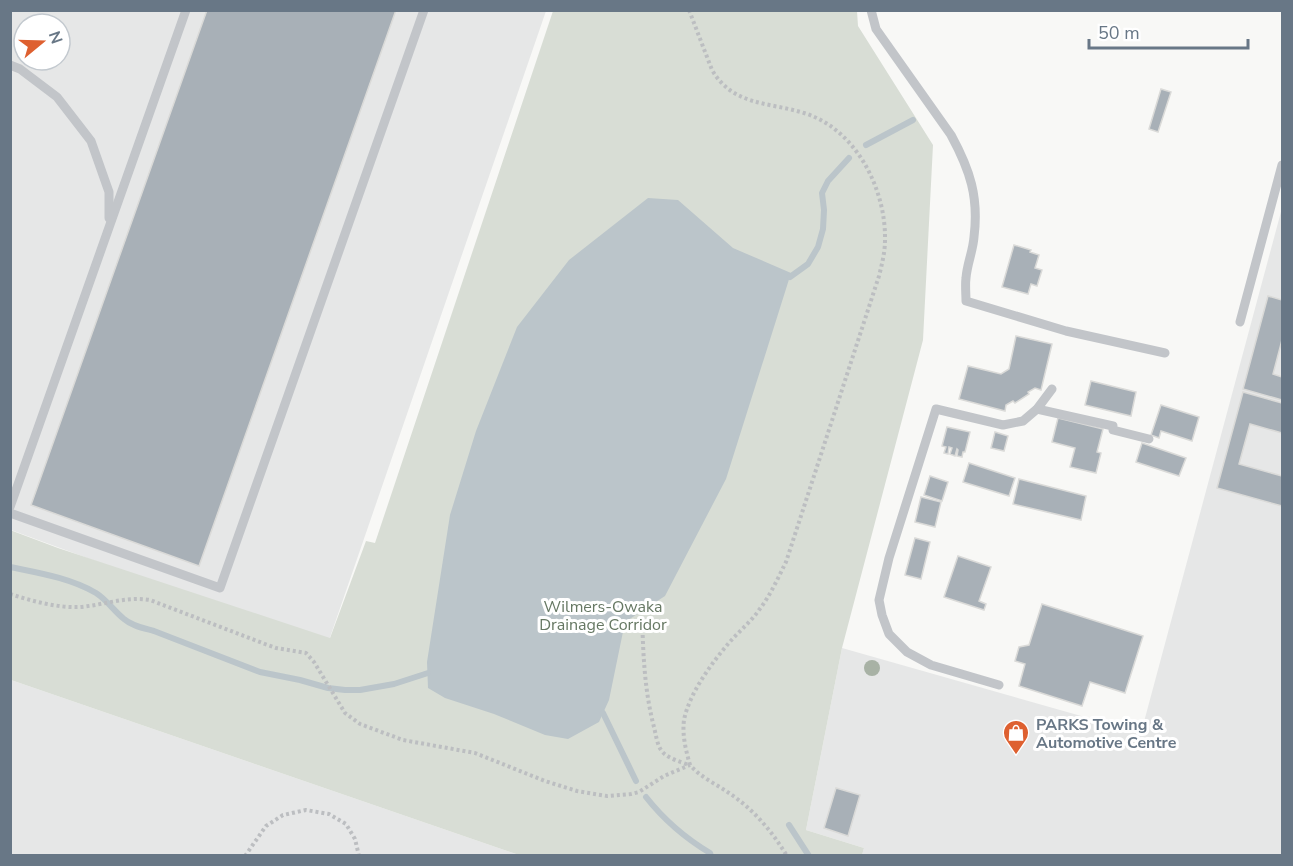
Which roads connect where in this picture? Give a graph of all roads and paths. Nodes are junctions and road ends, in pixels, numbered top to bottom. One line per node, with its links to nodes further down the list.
1 (186, 10): 7 (lane)
2 (424, 10): 14 (lane)
3 (689, 10): 18 (path)
4 (871, 10): 9 (lane)
5 (10, 65): 7 (lane)
6 (1282, 165): 8 (lane)
7 (109, 229): 13 (lane)
8 (1240, 322)
9 (1164, 353)
10 (1052, 389): 11 (lane)
11 (1037, 409): 12 (lane); 17 (lane)
12 (1149, 440)
13 (10, 507)
14 (10, 513)
15 (10, 594): 18 (path)
16 (642, 611): 18 (path)
17 (999, 685)
18 (690, 765): 21 (path)
19 (245, 855): 20 (path)
20 (360, 855)
21 (787, 855)

